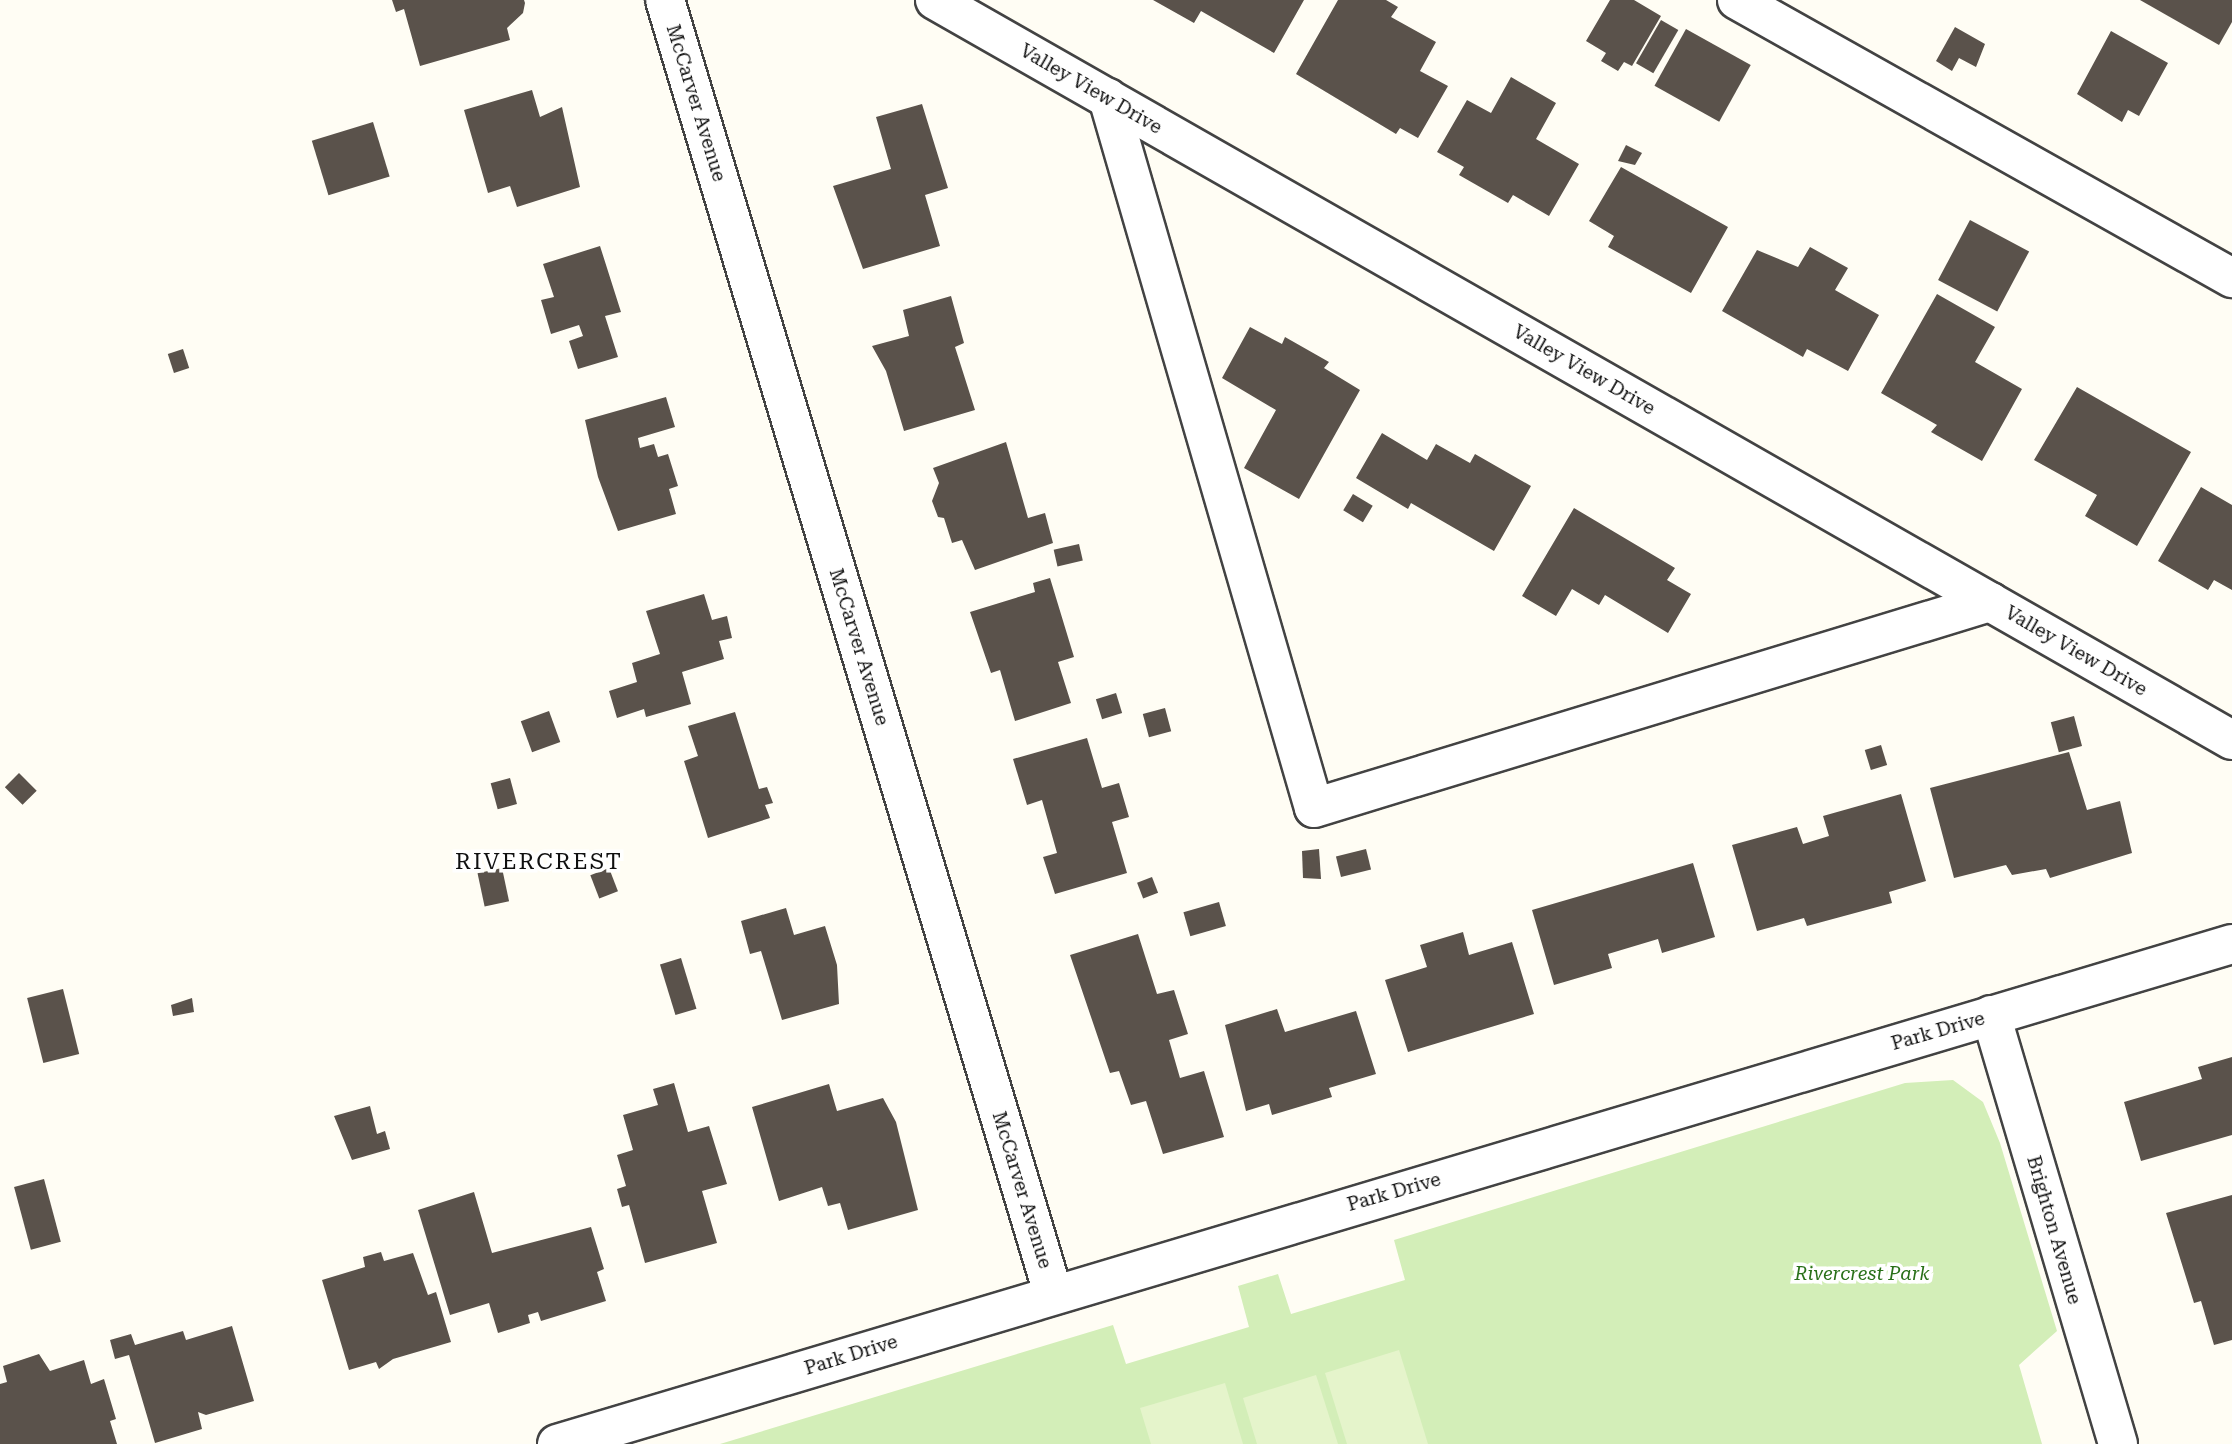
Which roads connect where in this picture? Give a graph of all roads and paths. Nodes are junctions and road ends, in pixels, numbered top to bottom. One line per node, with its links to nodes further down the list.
1 (665, 0): 10 (street, McCarver Avenue)
2 (935, 0): 4 (street, Valley View Drive)
3 (1737, 0): 5 (street)
4 (1108, 98): 6 (street, Valley View Drive); 6 (street)
5 (2232, 278)
6 (1990, 602): 7 (street, Valley View Drive)
7 (2232, 740)
8 (2232, 944): 9 (street, Park Drive)
9 (1991, 1015): 10 (street, Park Drive); 12 (street, Brighton Avenue)
10 (1053, 1293): 11 (street, Park Drive)
11 (557, 1444)
12 (2118, 1444)

